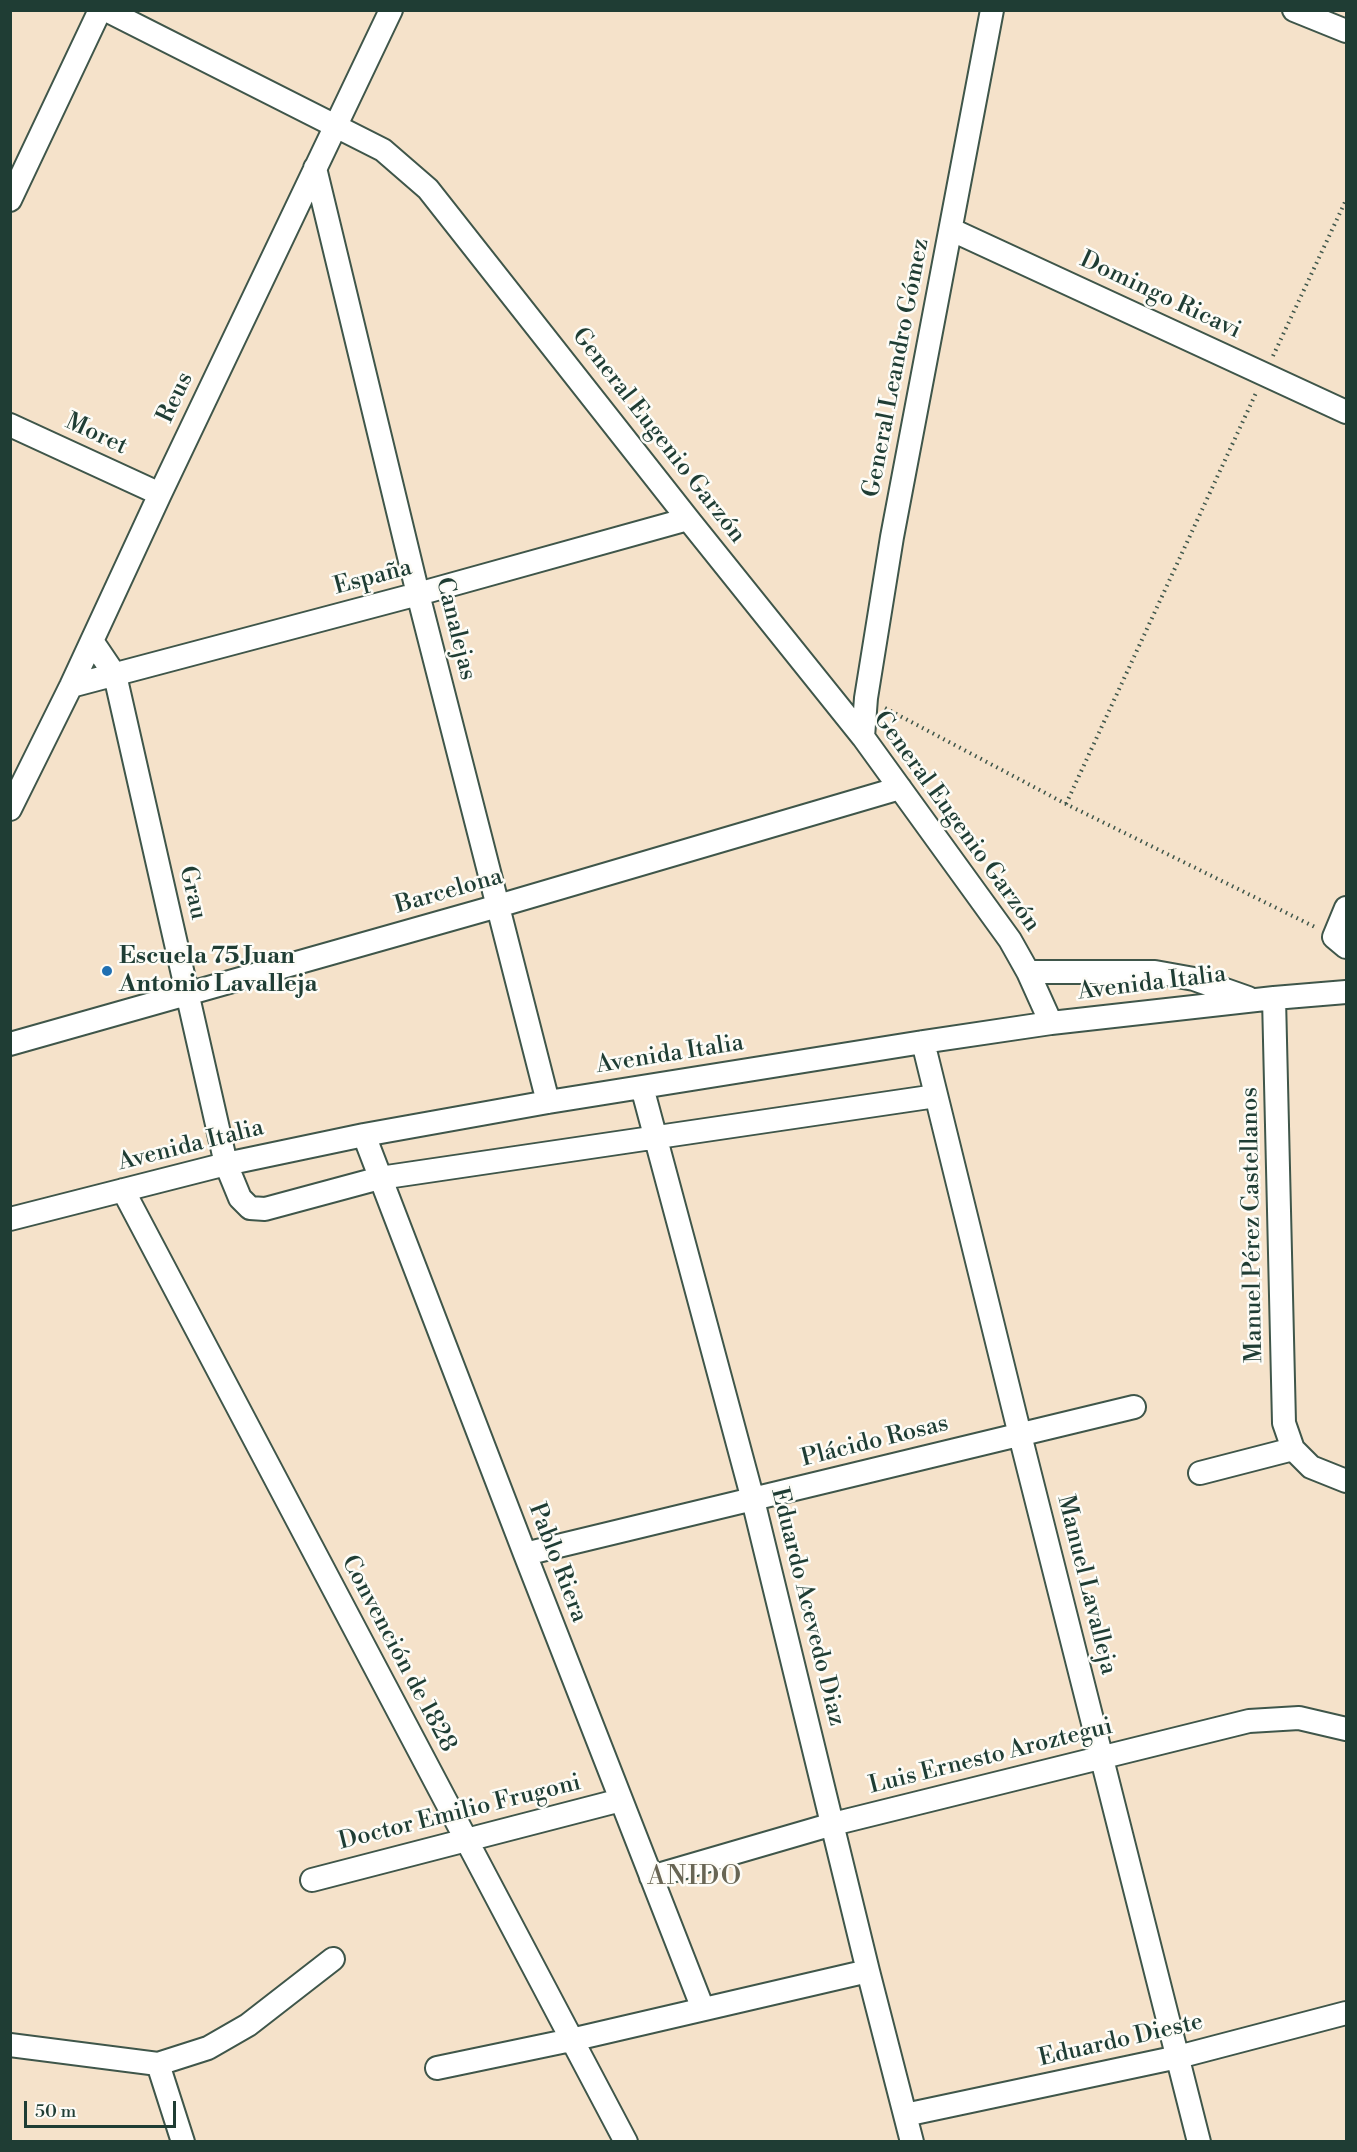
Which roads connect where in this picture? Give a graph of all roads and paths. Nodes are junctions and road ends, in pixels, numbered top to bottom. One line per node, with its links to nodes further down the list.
1 (100, 10): 9 (street)
2 (106, 10): 7 (street, General Eugenio Garzón)
3 (391, 10): 7 (street, Reus)
4 (992, 10): 11 (street, General Leandro Gómez)
5 (1294, 10): 6 (street)
6 (1347, 32)
7 (336, 125): 8 (street, Reus); 16 (street, General Eugenio Garzón)
8 (315, 168): 15 (street, Reus); 17 (street, Canalejas)
9 (10, 200)
10 (1347, 200): 12 (path)
11 (952, 230): 12 (street, Domingo Ricavi); 21 (street, General Leandro Gómez)
12 (1264, 374): 13 (street, Domingo Ricavi); 25 (path)
13 (1347, 412)
14 (10, 425): 15 (street, Moret)
15 (160, 494): 18 (street, Reus)
16 (688, 519): 17 (street, España); 22 (street, General Eugenio Garzón)
17 (418, 594): 19 (street, España); 27 (street, Canalejas)
18 (92, 641): 19 (street, Grau); 20 (street, Reus)
19 (115, 675): 20 (street, España); 32 (street, Grau)
20 (71, 686): 23 (street, Reus)
21 (866, 698): 22 (street, General Leandro Gómez); 25 (path)
22 (863, 737): 24 (street, General Eugenio Garzón)
23 (15, 785): 26 (street, Reus)
24 (900, 788): 27 (street, Barcelona); 30 (street, General Eugenio Garzón)
25 (1066, 804): 29 (path)
26 (10, 808)
27 (498, 906): 32 (street, Barcelona); 39 (street, Canalejas)
28 (1347, 908): 29 (street)
29 (1340, 942)
30 (1028, 972): 33 (street); 34 (street, General Eugenio Garzón)
31 (1347, 992): 33 (street, Avenida Italia)
32 (188, 995): 36 (street, Barcelona); 42 (street, Grau)
33 (1264, 999): 34 (street, Avenida Italia); 48 (street, Manuel Pérez Castellanos)
34 (1051, 1023): 35 (street, Avenida Italia)
35 (923, 1042): 37 (street, Avenida Italia); 38 (street, Manuel Lavalleja)
36 (10, 1044)
37 (642, 1087): 39 (street, Avenida Italia); 41 (street, Eduardo Acevedo Diaz)
38 (936, 1096): 41 (street); 47 (street, Manuel Lavalleja)
39 (548, 1102): 40 (street, Avenida Italia)
40 (364, 1135): 42 (street, Avenida Italia); 43 (street, Pablo Riera)
41 (656, 1139): 43 (street); 51 (street, Eduardo Acevedo Diaz)
42 (226, 1164): 43 (street, Grau); 44 (street, Avenida Italia)
43 (380, 1178): 52 (street, Pablo Riera)
44 (123, 1190): 45 (street, Avenida Italia); 57 (street, Convención de 1828)
45 (10, 1219)
46 (1134, 1407): 47 (street, Plácido Rosas)
47 (1020, 1435): 51 (street, Plácido Rosas); 54 (street, Manuel Lavalleja)
48 (1293, 1449): 49 (street); 50 (street)
49 (1200, 1473)
50 (1347, 1481)
51 (753, 1500): 52 (street, Plácido Rosas); 56 (street, Eduardo Acevedo Diaz)
52 (525, 1554): 55 (street, Pablo Riera)
53 (1347, 1729): 54 (street, Luis Ernesto Aroztegui)
54 (1102, 1758): 56 (street, Luis Ernesto Aroztegui); 66 (street, Manuel Lavalleja)
55 (621, 1800): 57 (street, Doctor Emilio Frugoni); 58 (street, Pablo Riera)
56 (833, 1824): 58 (street, Luis Ernesto Aroztegui); 61 (street, Eduardo Acevedo Diaz)
57 (465, 1840): 59 (street, Doctor Emilio Frugoni); 64 (street, Convención de 1828)
58 (651, 1877): 62 (street, Pablo Riera)
59 (312, 1880)
60 (333, 1959): 67 (street)
61 (868, 1971): 62 (street); 69 (street, Eduardo Acevedo Diaz)
62 (703, 2009): 64 (street)
63 (1347, 2013): 66 (street, Eduardo Dieste)
64 (571, 2040): 68 (street); 71 (street, Convención de 1828)
65 (10, 2045): 67 (street)
66 (1178, 2057): 69 (street, Eduardo Dieste); 73 (street, Manuel Lavalleja)
67 (158, 2064): 70 (street)
68 (437, 2068)
69 (906, 2115): 72 (street, Eduardo Acevedo Diaz)
70 (183, 2142)
71 (626, 2142)
72 (912, 2142)
73 (1199, 2142)

